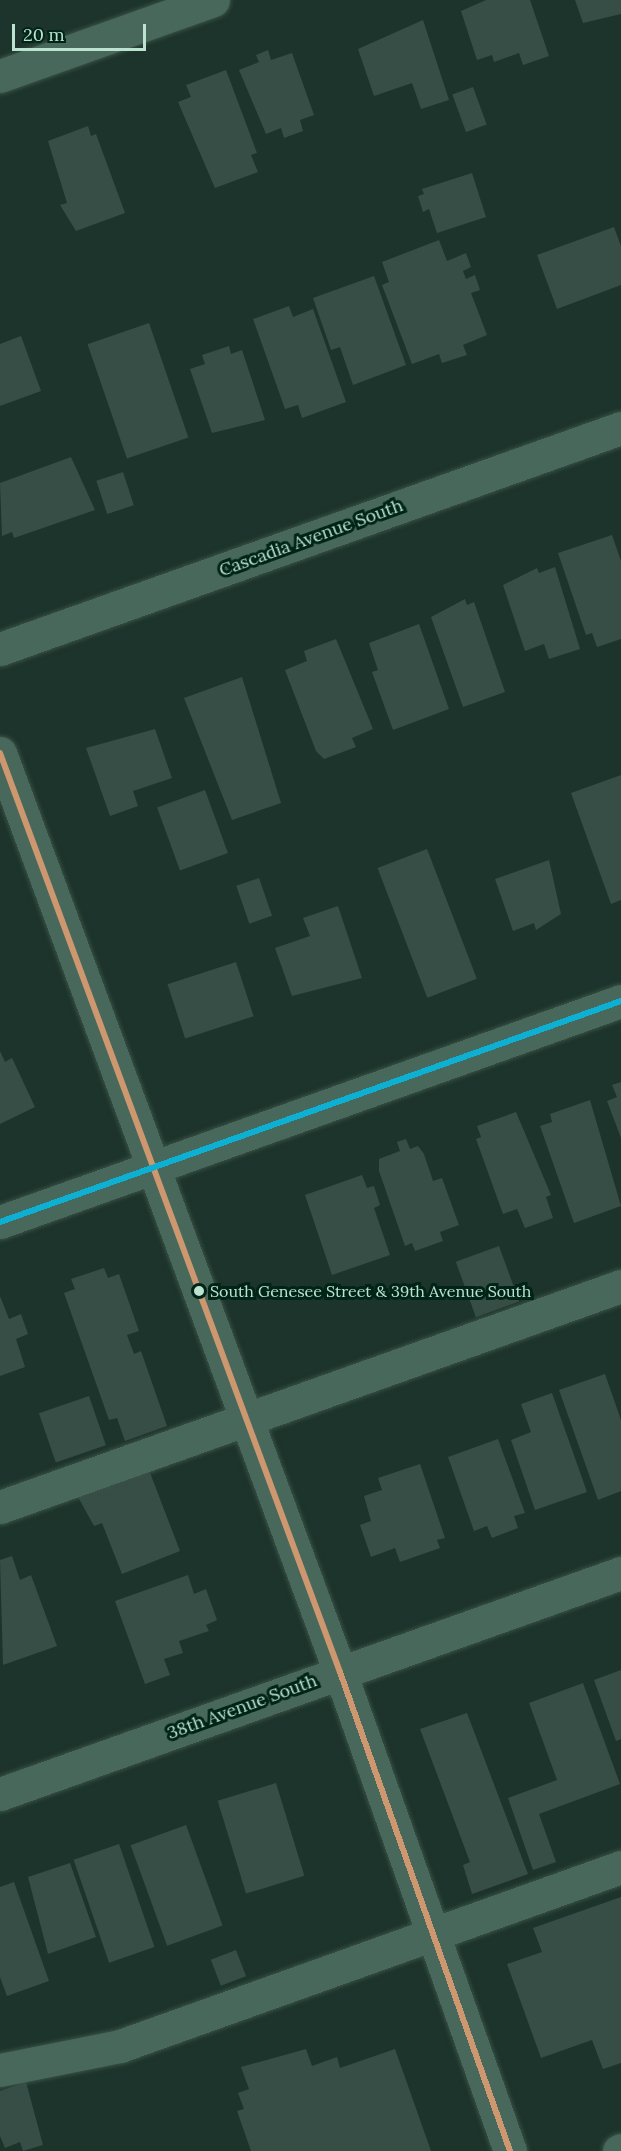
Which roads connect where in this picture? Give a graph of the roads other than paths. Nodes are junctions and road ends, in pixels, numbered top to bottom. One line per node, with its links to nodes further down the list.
1 (213, 0): 2 (street)
2 (0, 76)
3 (621, 428): 4 (street, Cascadia Avenue South)
4 (0, 649)
5 (0, 753): 7 (street)
6 (621, 1001): 7 (street)
7 (154, 1167): 8 (street); 10 (street)
8 (0, 1222)
9 (621, 1286): 10 (street)
10 (246, 1419): 11 (street); 13 (street)
11 (0, 1507)
12 (621, 1573): 13 (street, 38th Avenue South)
13 (340, 1672): 14 (street, 38th Avenue South); 16 (street)
14 (0, 1794)
15 (621, 1867): 16 (street)
16 (434, 1936): 17 (street); 18 (street)
17 (0, 2070)
18 (510, 2151)

